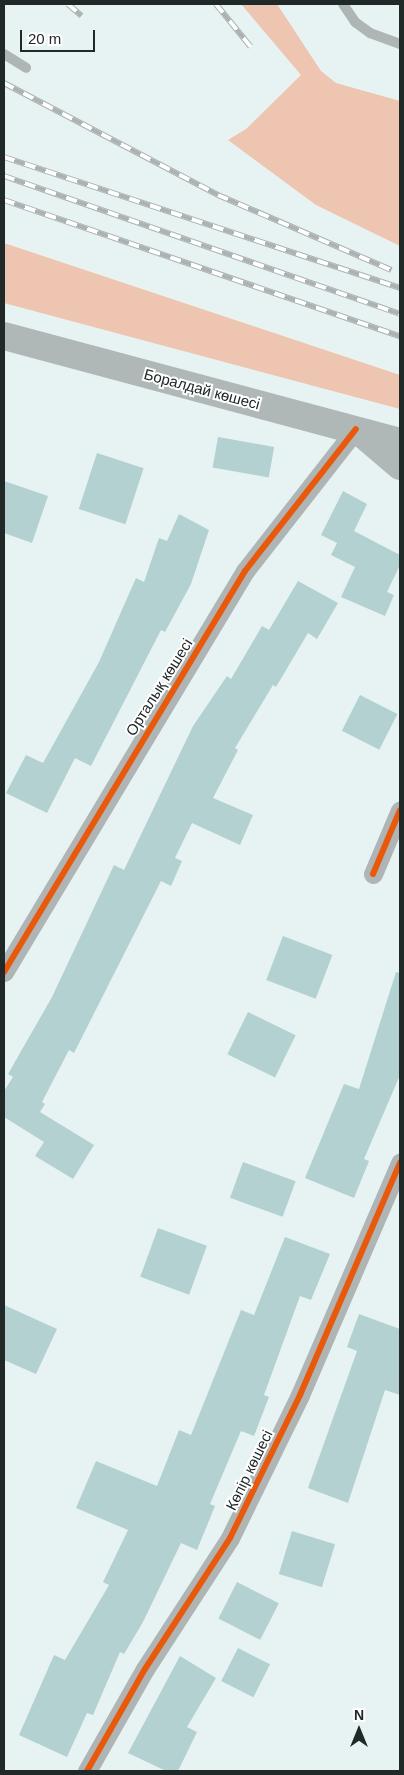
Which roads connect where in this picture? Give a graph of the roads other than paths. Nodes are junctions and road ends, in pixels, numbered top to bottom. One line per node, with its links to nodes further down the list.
1 (343, 4): 2 (lane)
2 (400, 44)
3 (4, 54): 4 (lane)
4 (26, 68)
5 (4, 336): 6 (main road, Боралдай көшесі)
6 (356, 429): 7 (main road, Боралдай көшесі); 8 (main road); 11 (street, Орталық көшесі)
7 (400, 442)
8 (400, 466)
9 (400, 810): 10 (street)
10 (373, 874)
11 (4, 972)
12 (400, 1163): 13 (street, Көпір көшесі)
13 (88, 1771)

